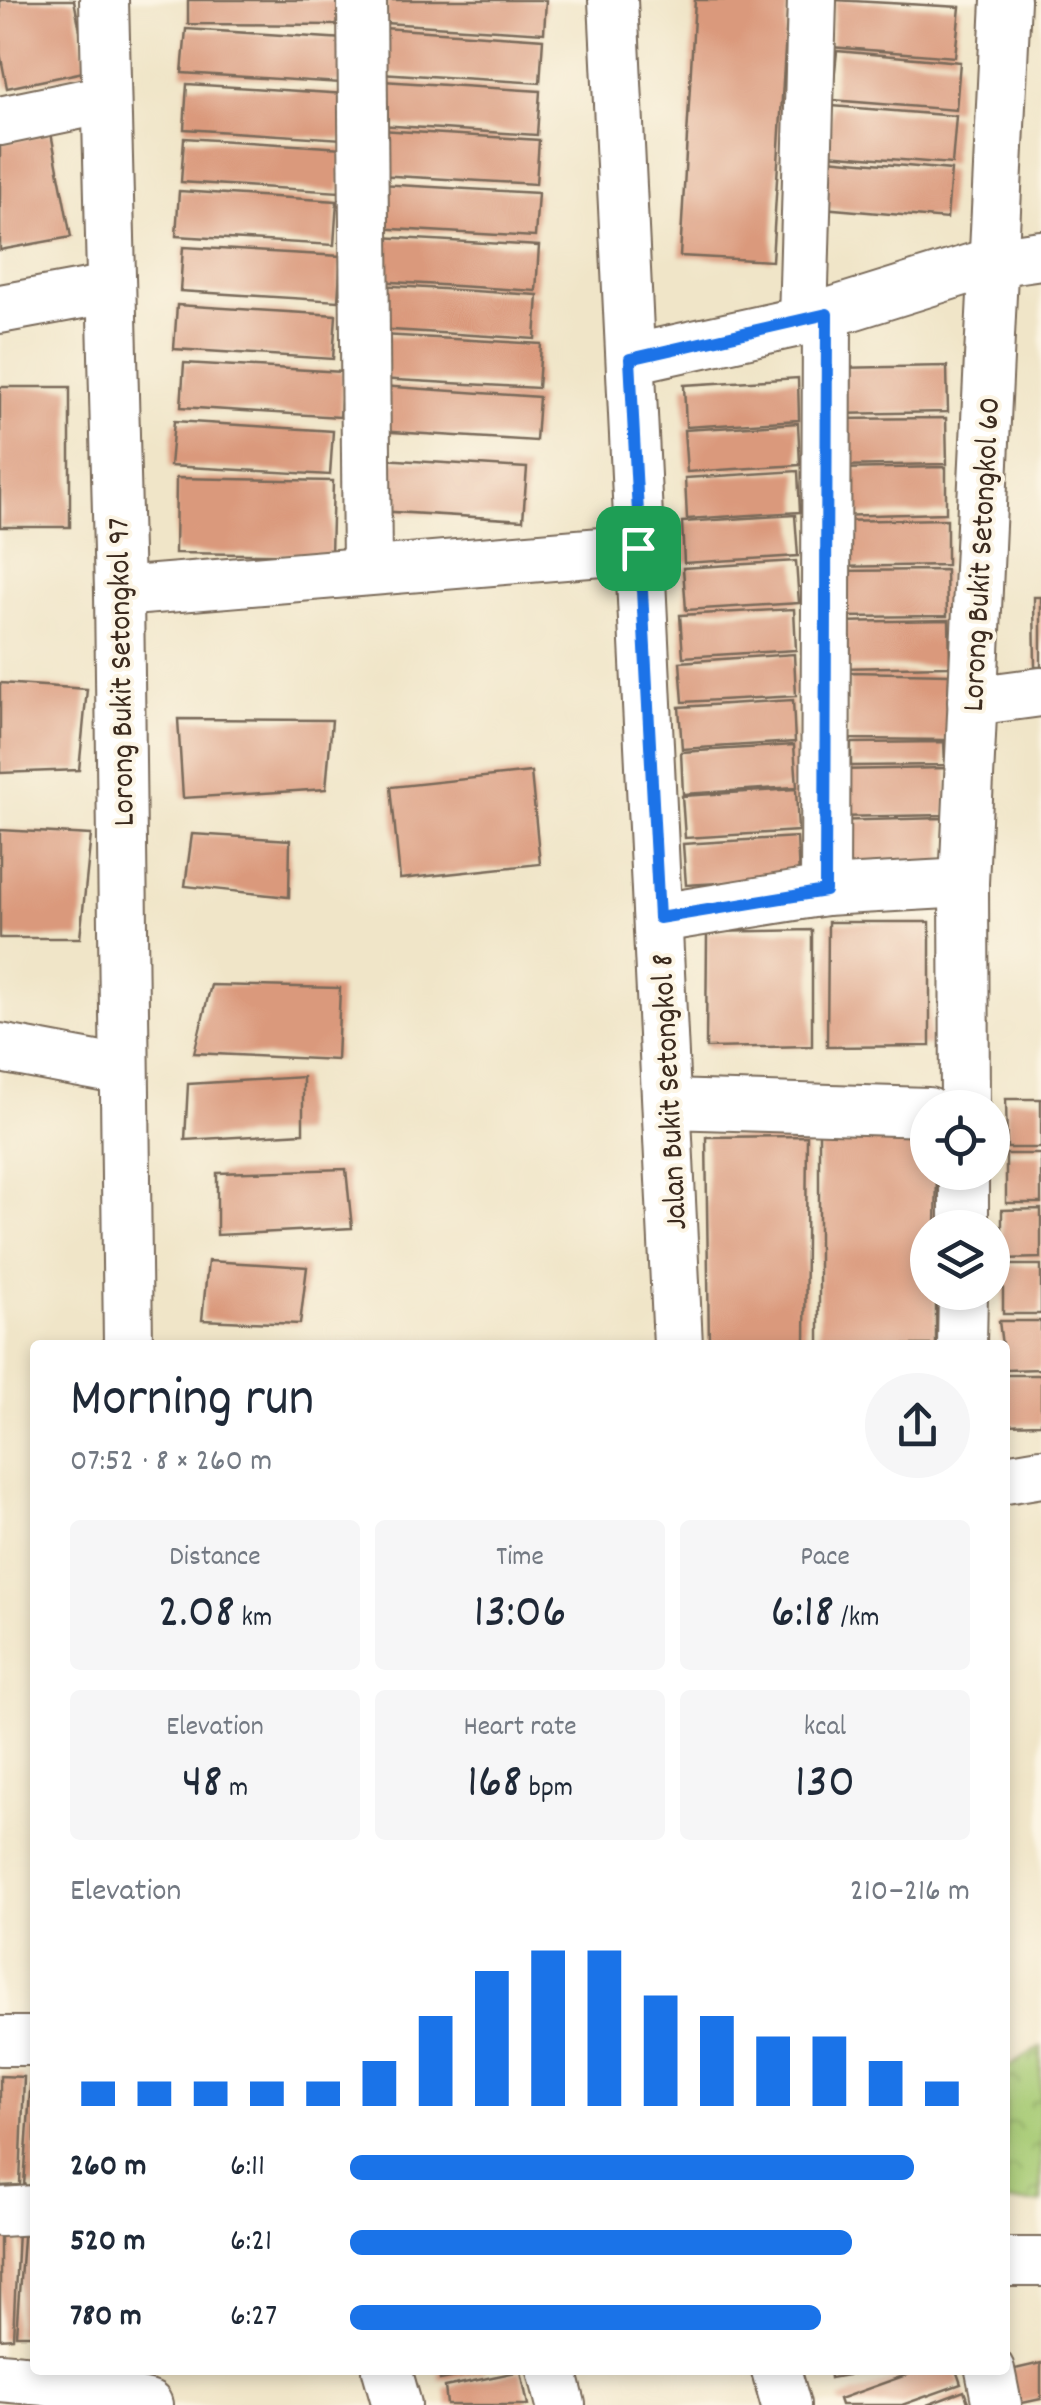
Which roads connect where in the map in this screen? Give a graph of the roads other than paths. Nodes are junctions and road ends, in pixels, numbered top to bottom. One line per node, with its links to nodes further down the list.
1 (104, 0): 6 (street, Lorong Bukit Setongkol 97)
2 (362, 0): 15 (street)
3 (613, 0): 13 (street, Jalan Bukit Setongkol 8)
4 (812, 0): 12 (street)
5 (1006, 0): 9 (street, Lorong Bukit Setongkol 60)
6 (106, 99): 7 (street); 10 (street, Lorong Bukit Setongkol 97)
7 (0, 121)
8 (1041, 255): 9 (street)
9 (992, 262): 12 (street); 18 (street, Lorong Bukit Setongkol 60)
10 (109, 289): 11 (street); 16 (street, Lorong Bukit Setongkol 97)
11 (0, 309)
12 (815, 318): 13 (street); 20 (street)
13 (630, 359): 14 (street, Jalan Bukit Setongkol 8)
14 (638, 548): 15 (street); 21 (street, Jalan Bukit Setongkol 8)
15 (367, 568): 16 (street)
16 (119, 592): 23 (street, Lorong Bukit Setongkol 97)
17 (1041, 692): 18 (street)
18 (972, 701): 19 (street, Lorong Bukit Setongkol 60)
19 (964, 883): 20 (street); 24 (street, Lorong Bukit Setongkol 60)
20 (825, 891): 21 (street)
21 (659, 918): 25 (street, Jalan Bukit Setongkol 8)
22 (0, 1048): 23 (street)
23 (122, 1071): 28 (street, Lorong Bukit Setongkol 97)
24 (965, 1090)
25 (668, 1104): 26 (street); 29 (street, Jalan Bukit Setongkol 8)
26 (910, 1111)
27 (963, 1310): 30 (street)
28 (128, 1340)
29 (678, 1340)
30 (962, 1340)
31 (1041, 1472): 32 (street)
32 (1010, 1478)
33 (0, 2041): 34 (street)
34 (30, 2041)
35 (30, 2210): 36 (street)
36 (0, 2212)
37 (1010, 2262): 38 (street)
38 (1041, 2262)
39 (388, 2375): 45 (street)
40 (553, 2375): 46 (street)
41 (777, 2375): 47 (street)
42 (991, 2375): 48 (street)
43 (0, 2377): 44 (street)
44 (148, 2405)
45 (397, 2405)
46 (561, 2405)
47 (786, 2405)
48 (997, 2405)

